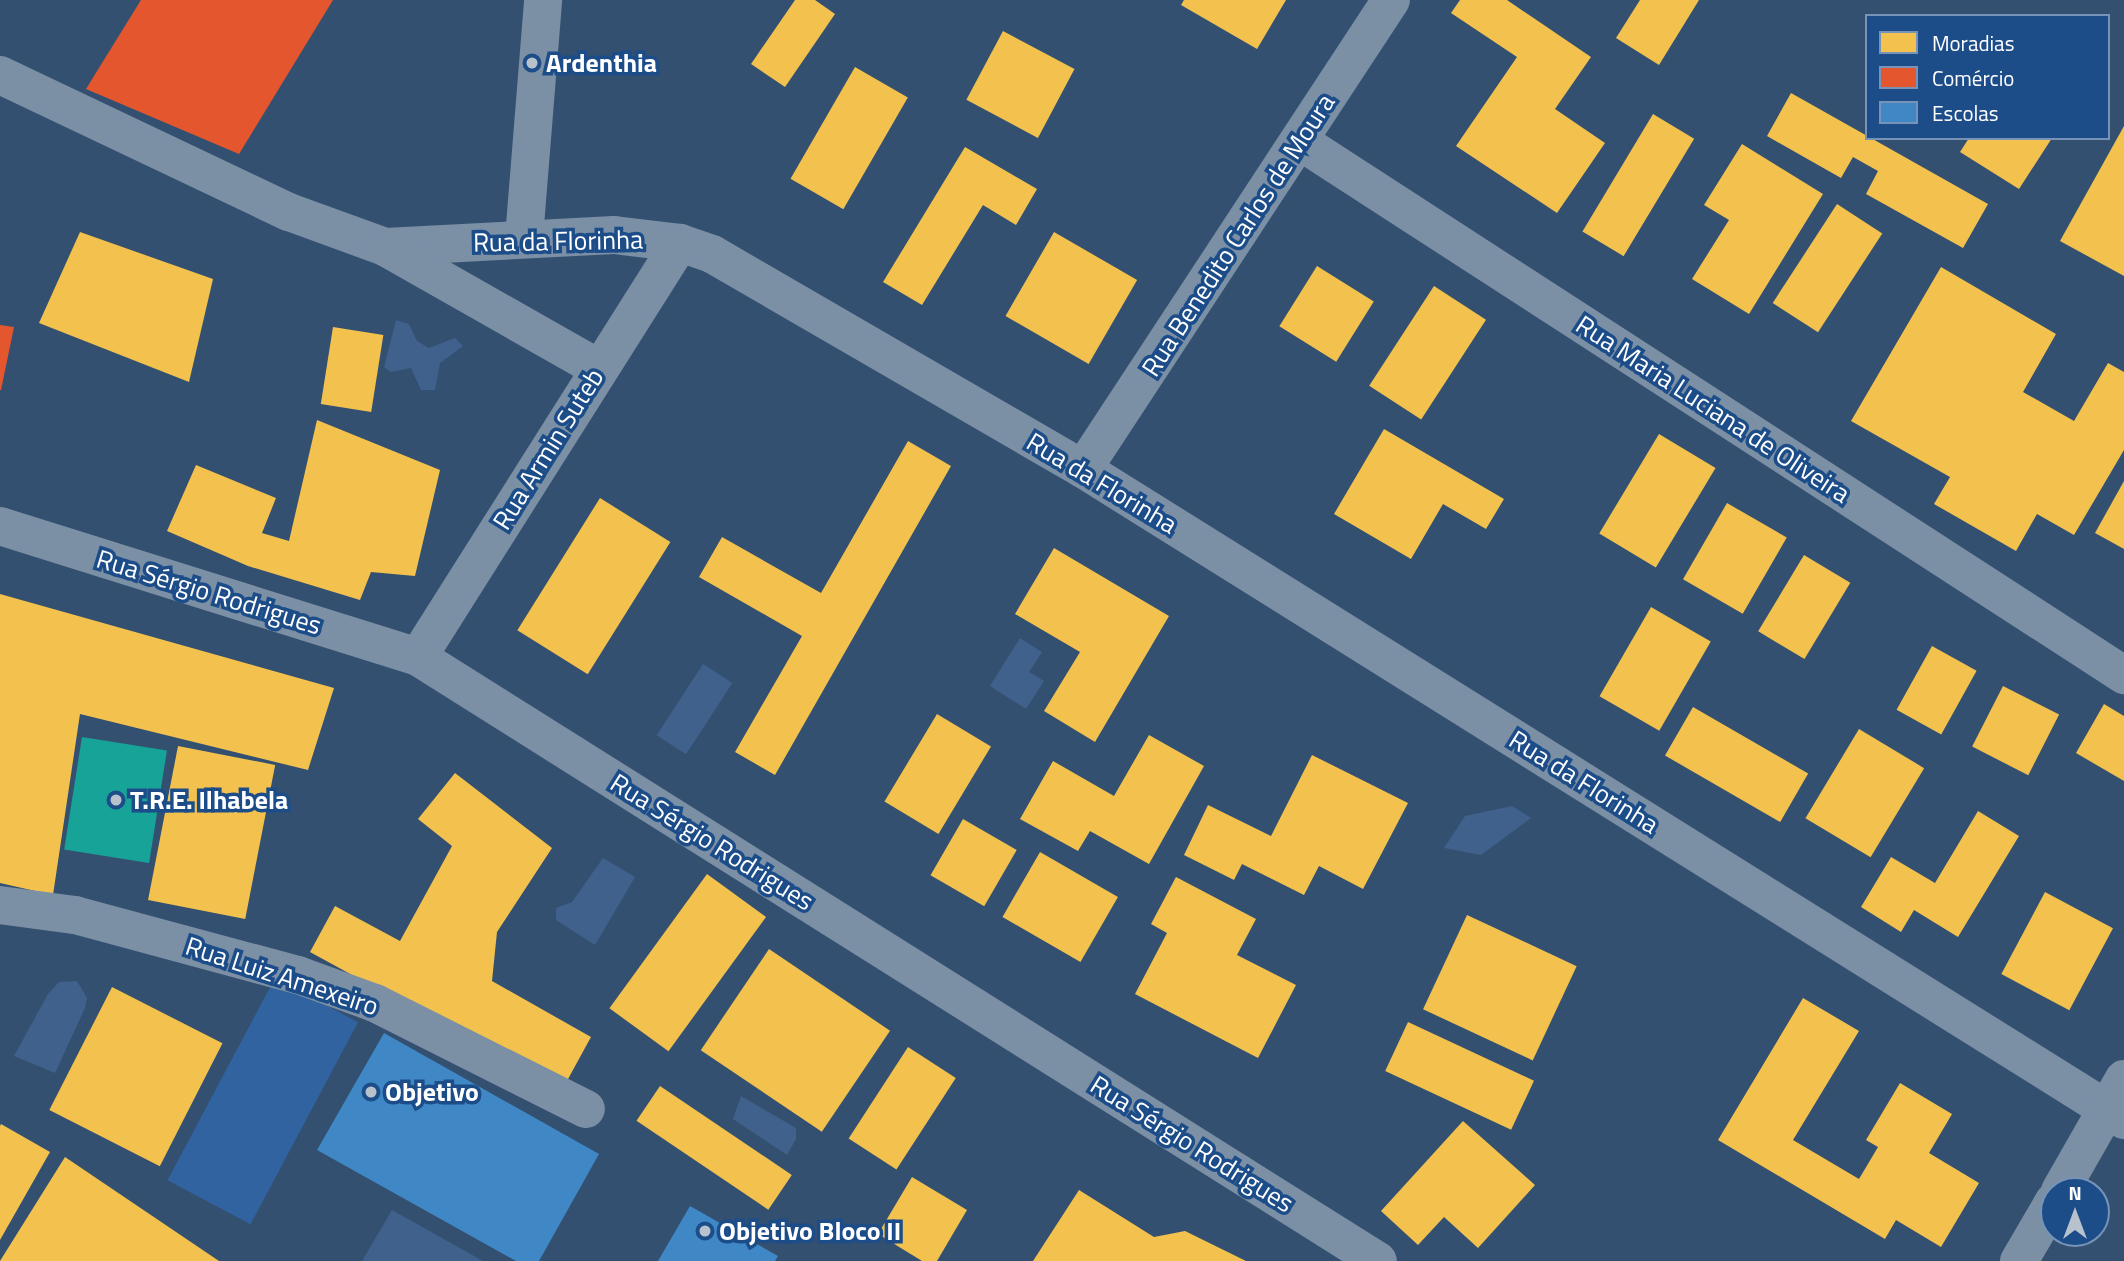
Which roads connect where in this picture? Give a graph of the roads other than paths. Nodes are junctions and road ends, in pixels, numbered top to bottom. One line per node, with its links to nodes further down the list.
1 (543, 0): 5 (street)
2 (1391, 0): 4 (street, Rua Benedito Carlos de Moura)
3 (0, 75): 7 (street, Rua da Florinha)
4 (1301, 142): 9 (street, Rua Benedito Carlos de Moura); 12 (street, Rua Maria Luciana de Oliveira)
5 (524, 238): 6 (street, Rua da Florinha); 7 (street, Rua da Florinha)
6 (680, 243): 8 (street, Rua Armin Suteb); 9 (street, Rua da Florinha)
7 (384, 247): 8 (street)
8 (598, 368): 11 (street, Rua Armin Suteb)
9 (1083, 469): 14 (street, Rua da Florinha)
10 (0, 526): 11 (street, Rua Sérgio Rodrigues)
11 (418, 657): 18 (street, Rua Sérgio Rodrigues)
12 (2124, 675)
13 (0, 905): 15 (street, Rua Luiz Amexeiro)
14 (2118, 1103): 16 (street)
15 (586, 1109)
16 (2069, 1177)
17 (2040, 1225): 19 (street)
18 (1378, 1261)
19 (2019, 1261)

